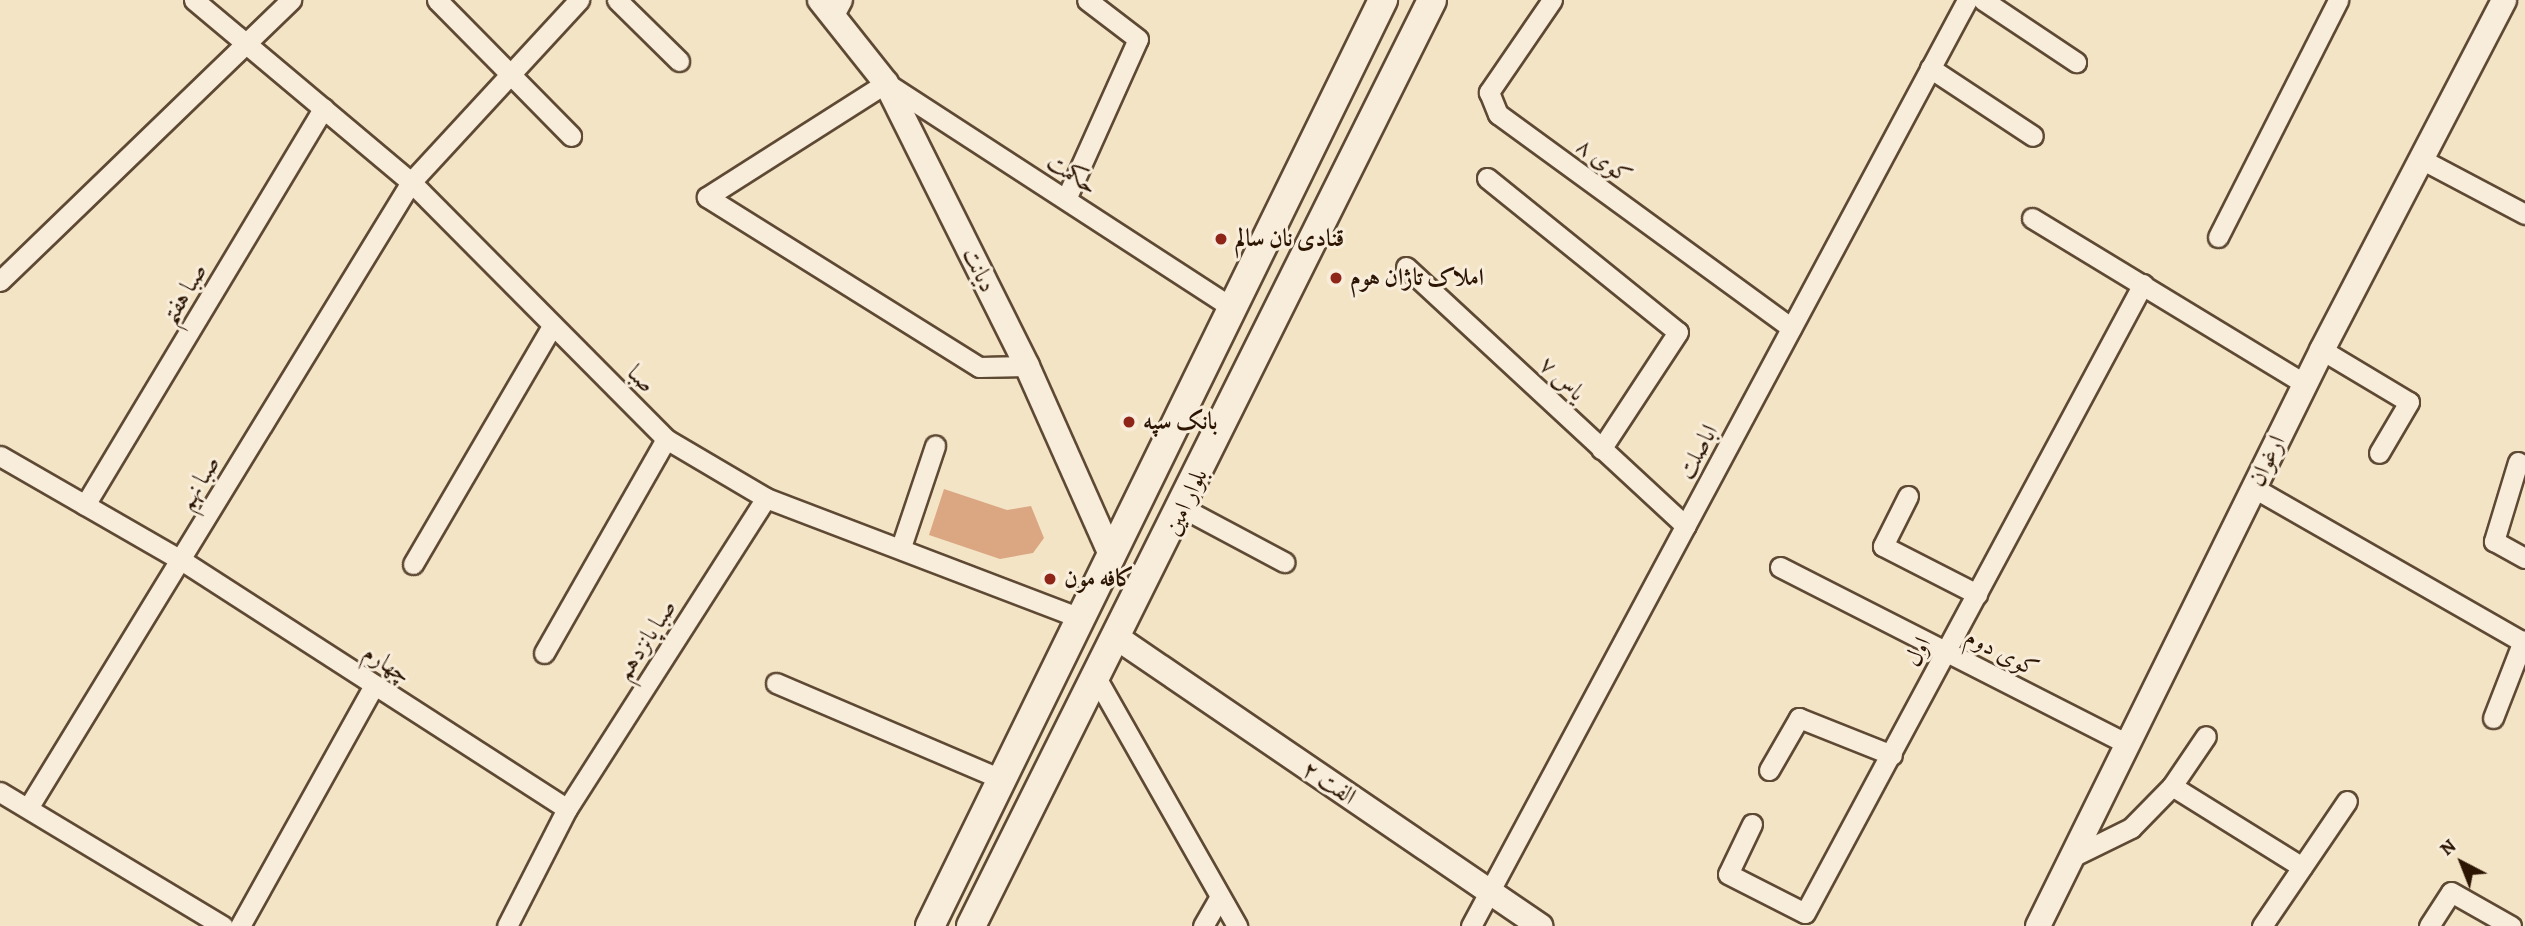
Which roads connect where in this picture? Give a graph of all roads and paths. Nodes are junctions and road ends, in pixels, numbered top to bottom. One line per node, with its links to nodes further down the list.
1 (194, 0): 15 (street, صبا)
2 (291, 0): 15 (street)
3 (437, 0): 19 (street)
4 (579, 0): 19 (street, صبا نهم)
5 (617, 0): 16 (street)
6 (1087, 0): 27 (street)
7 (1383, 0): 34 (main road, بلوار امین)
8 (1432, 0): 36 (main road, بلوار امین)
9 (1552, 0): 37 (street, کوی ۸)
10 (1967, 0): 18 (street, اباصلت)
11 (1983, 0): 17 (street)
12 (2338, 0): 30 (street)
13 (2504, 0): 24 (street, ارغوان)
14 (832, 5): 20 (street, دیانت)
15 (249, 45): 21 (street, صبا); 32 (street)
16 (679, 61)
17 (2076, 62)
18 (1930, 68): 23 (street); 37 (street, اباصلت)
19 (512, 72): 22 (street); 26 (street, صبا نهم)
20 (886, 83): 27 (street, حکمت); 39 (street, دیانت); 39 (street)
21 (324, 108): 26 (street, صبا); 50 (street, صبا هفتم)
22 (571, 136)
23 (2033, 136)
24 (2421, 159): 28 (street); 38 (street, ارغوان)
25 (1487, 178): 43 (street)
26 (411, 181): 35 (street, صبا); 56 (street, صبا نهم)
27 (1066, 199): 34 (street, حکمت)
28 (2525, 214)
29 (2032, 218): 33 (street)
30 (2218, 237)
31 (1406, 267): 43 (street, یاس ۷)
32 (0, 281)
33 (2143, 284): 40 (street); 60 (street, اول)
34 (1231, 307): 36 (main road); 54 (main road, بلوار امین)
35 (552, 326): 41 (street, صبا); 58 (street)
36 (1267, 328): 51 (main road, بلوار امین)
37 (1791, 328): 52 (street, اباصلت)
38 (2322, 350): 40 (street, ارغوان); 44 (street)
39 (1027, 366): 54 (street, دیانت)
40 (2305, 384): 47 (street, ارغوان)
41 (666, 439): 49 (street, صبا); 65 (street)
42 (935, 446): 53 (street)
43 (1601, 449): 52 (street, یاس ۷)
44 (2379, 453)
45 (0, 456): 50 (street, چهارم)
46 (2518, 462): 55 (street)
47 (2254, 488): 63 (street); 71 (street, ارغوان)
48 (1908, 496): 60 (street)
49 (766, 498): 53 (street, صبا); 79 (street, صبا پانزدهم)
50 (85, 505): 56 (street, چهارم)
51 (1183, 508): 57 (street); 62 (main road, بلوار امین)
52 (1686, 526): 83 (street, اباصلت)
53 (901, 547): 61 (street, صبا)
54 (1112, 557): 61 (main road, بلوار امین)
55 (2525, 558)
56 (181, 560): 68 (street, چهارم); 78 (street, صبا نهم)
57 (1284, 562)
58 (412, 564)
59 (1780, 567): 64 (street, کوی دوم)
60 (1977, 594): 64 (street, اول)
61 (1083, 619): 74 (main road, بلوار امین)
62 (1119, 639): 66 (main road, بلوار امین); 83 (street, الفت ۲)
63 (2524, 642): 69 (street)
64 (1945, 651): 71 (street, کوی دوم); 72 (street, اول)
65 (544, 653)
66 (1098, 681): 84 (street); 89 (main road, بلوار امین)
67 (776, 683): 74 (street)
68 (374, 685): 79 (street, چهارم); 86 (street)
69 (2493, 718)
70 (2206, 736): 75 (street)
71 (2127, 744): 81 (street, ارغوان)
72 (1892, 755): 73 (street); 80 (street, اول)
73 (1769, 770)
74 (1003, 780): 88 (main road, بلوار امین)
75 (2172, 786): 81 (street); 82 (street)
76 (0, 792): 78 (street)
77 (2347, 801): 82 (street)
78 (28, 808): 85 (street)
79 (567, 809): 87 (street, صبا پانزدهم)
80 (1752, 824)
81 (2072, 857): 94 (street, ارغوان)
82 (2302, 866): 95 (street)
83 (1489, 893): 92 (street, اباصلت); 93 (street, الفت ۲)
84 (1219, 898): 90 (street); 91 (street)
85 (223, 926)
86 (240, 926)
87 (507, 926)
88 (930, 926)
89 (971, 926)
90 (1203, 926)
91 (1237, 926)
92 (1471, 926)
93 (1540, 926)
94 (2038, 926)
95 (2262, 926)
96 (2429, 926): 97 (street)
97 (2511, 926)

